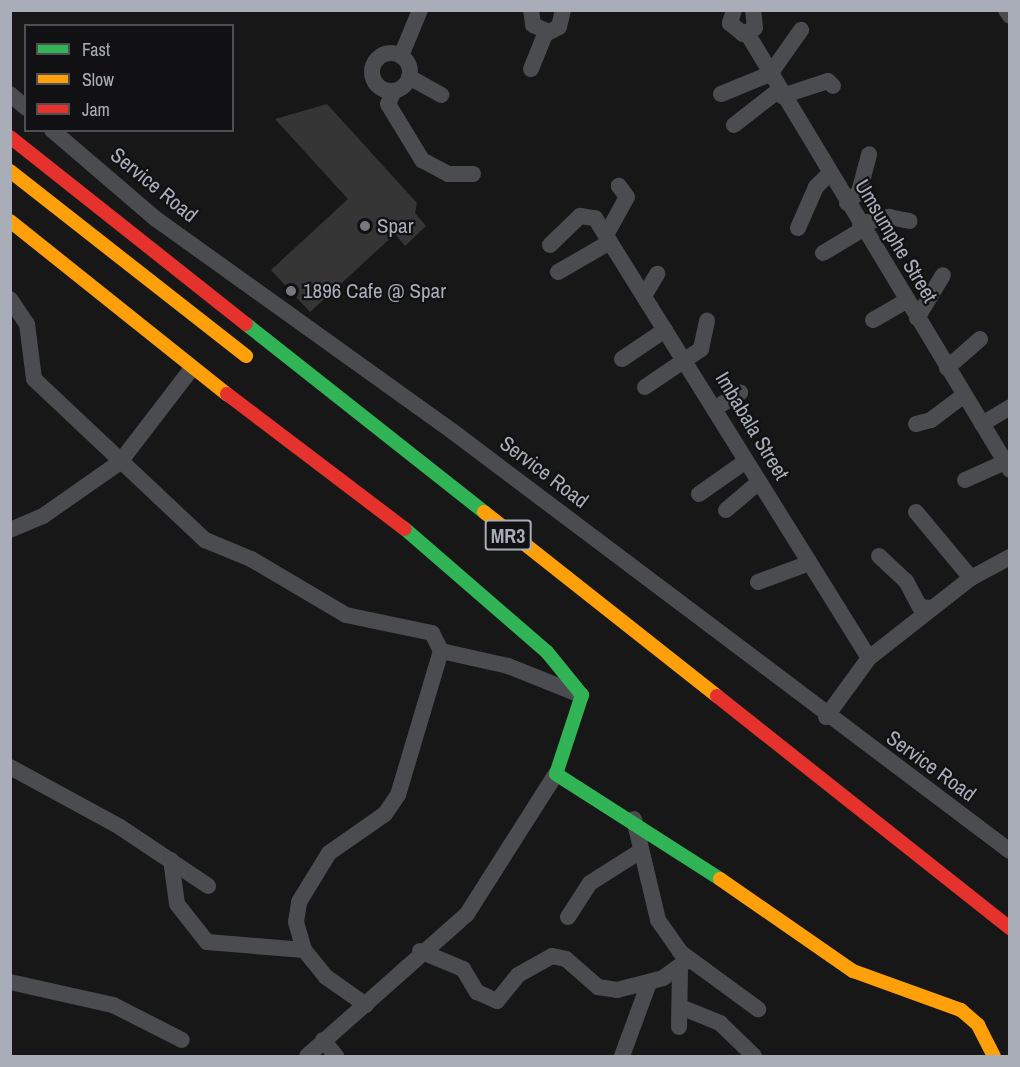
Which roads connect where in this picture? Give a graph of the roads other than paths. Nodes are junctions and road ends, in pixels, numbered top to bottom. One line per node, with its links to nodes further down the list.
1 (420, 10): 11 (street)
2 (531, 10): 9 (street)
3 (563, 10): 9 (street)
4 (734, 10): 10 (street, Umsumphe Street)
5 (753, 10): 10 (street)
6 (1006, 10): 7 (street)
7 (1010, 16)
8 (801, 30): 13 (street)
9 (546, 32): 12 (street)
10 (747, 33): 13 (street, Umsumphe Street)
11 (401, 56): 14 (street); 16 (street)
12 (531, 69)
13 (770, 74): 17 (street, Umsumphe Street); 19 (street)
14 (409, 77): 16 (street); 20 (street)
15 (833, 86): 17 (street)
16 (394, 91): 27 (street)
17 (780, 93): 22 (street); 28 (street, Umsumphe Street)
18 (10, 94): 21 (street)
19 (721, 94)
20 (441, 95)
21 (24, 106)
22 (734, 125)
23 (54, 132): 79 (street, Service Road)
24 (10, 137): 88 (main road, MR3)
25 (869, 154): 30 (street)
26 (10, 171): 51 (main road)
27 (473, 174)
28 (829, 174): 30 (street, Umsumphe Street); 34 (street)
29 (619, 186): 35 (street)
30 (847, 203): 33 (street, Umsumphe Street)
31 (10, 221): 52 (main road)
32 (910, 221): 33 (street)
33 (861, 227): 37 (street); 43 (street, Umsumphe Street)
34 (798, 228)
35 (608, 238): 36 (street, Imbabala Street); 38 (street); 41 (street, Imbabala Street)
36 (550, 245)
37 (824, 253)
38 (558, 272)
39 (657, 274): 41 (street)
40 (943, 275): 44 (street)
41 (644, 296): 47 (street, Imbabala Street)
42 (10, 299): 62 (street)
43 (906, 301): 44 (street, Umsumphe Street); 45 (street)
44 (917, 318): 53 (street, Umsumphe Street)
45 (873, 320)
46 (708, 321): 50 (street)
47 (665, 330): 49 (street); 50 (street, Imbabala Street)
48 (980, 339): 53 (street)
49 (622, 359)
50 (686, 360): 54 (street); 58 (street, Imbabala Street)
51 (254, 363)
52 (192, 368): 62 (street); 78 (main road)
53 (947, 368): 56 (street, Umsumphe Street)
54 (645, 387)
55 (740, 393): 58 (street)
56 (964, 395): 59 (street); 60 (street, Umsumphe Street)
57 (1010, 407): 60 (street)
58 (714, 409): 61 (street, Imbabala Street)
59 (916, 424)
60 (982, 424): 63 (street, Umsumphe Street)
61 (746, 461): 65 (street, Imbabala Street); 66 (street)
62 (120, 462): 69 (street); 76 (street)
63 (1007, 466): 64 (street)
64 (965, 480)
65 (759, 482): 67 (street); 72 (street, Imbabala Street)
66 (699, 494)
67 (726, 510)
68 (916, 512): 73 (street)
69 (10, 530)
70 (879, 556): 75 (street)
71 (1010, 557): 73 (street)
72 (810, 563): 74 (street); 77 (street, Imbabala Street)
73 (971, 578): 75 (street)
74 (758, 582)
75 (931, 608): 77 (street)
76 (441, 651): 78 (street); 89 (street)
77 (869, 658): 79 (street)
78 (582, 695): 81 (main road)
79 (826, 717): 83 (street, Service Road)
80 (10, 766): 85 (street)
81 (556, 774): 82 (main road); 90 (street)
82 (634, 819): 84 (street); 104 (main road)
83 (1010, 851)
84 (639, 852): 87 (street); 91 (street)
85 (171, 860): 86 (street); 89 (street)
86 (208, 886)
87 (568, 917)
88 (1010, 928)
89 (304, 950): 94 (street)
90 (420, 951): 93 (street); 94 (street)
91 (685, 964): 93 (street); 95 (street); 96 (street)
92 (10, 982): 98 (street)
93 (649, 983): 102 (street)
94 (366, 1005): 99 (street)
95 (683, 1008): 97 (street); 103 (street)
96 (758, 1009)
97 (678, 1027)
98 (182, 1040)
99 (323, 1040): 100 (street); 101 (street)
100 (307, 1056)
101 (336, 1056)
102 (622, 1056)
103 (754, 1056)
104 (994, 1056)

